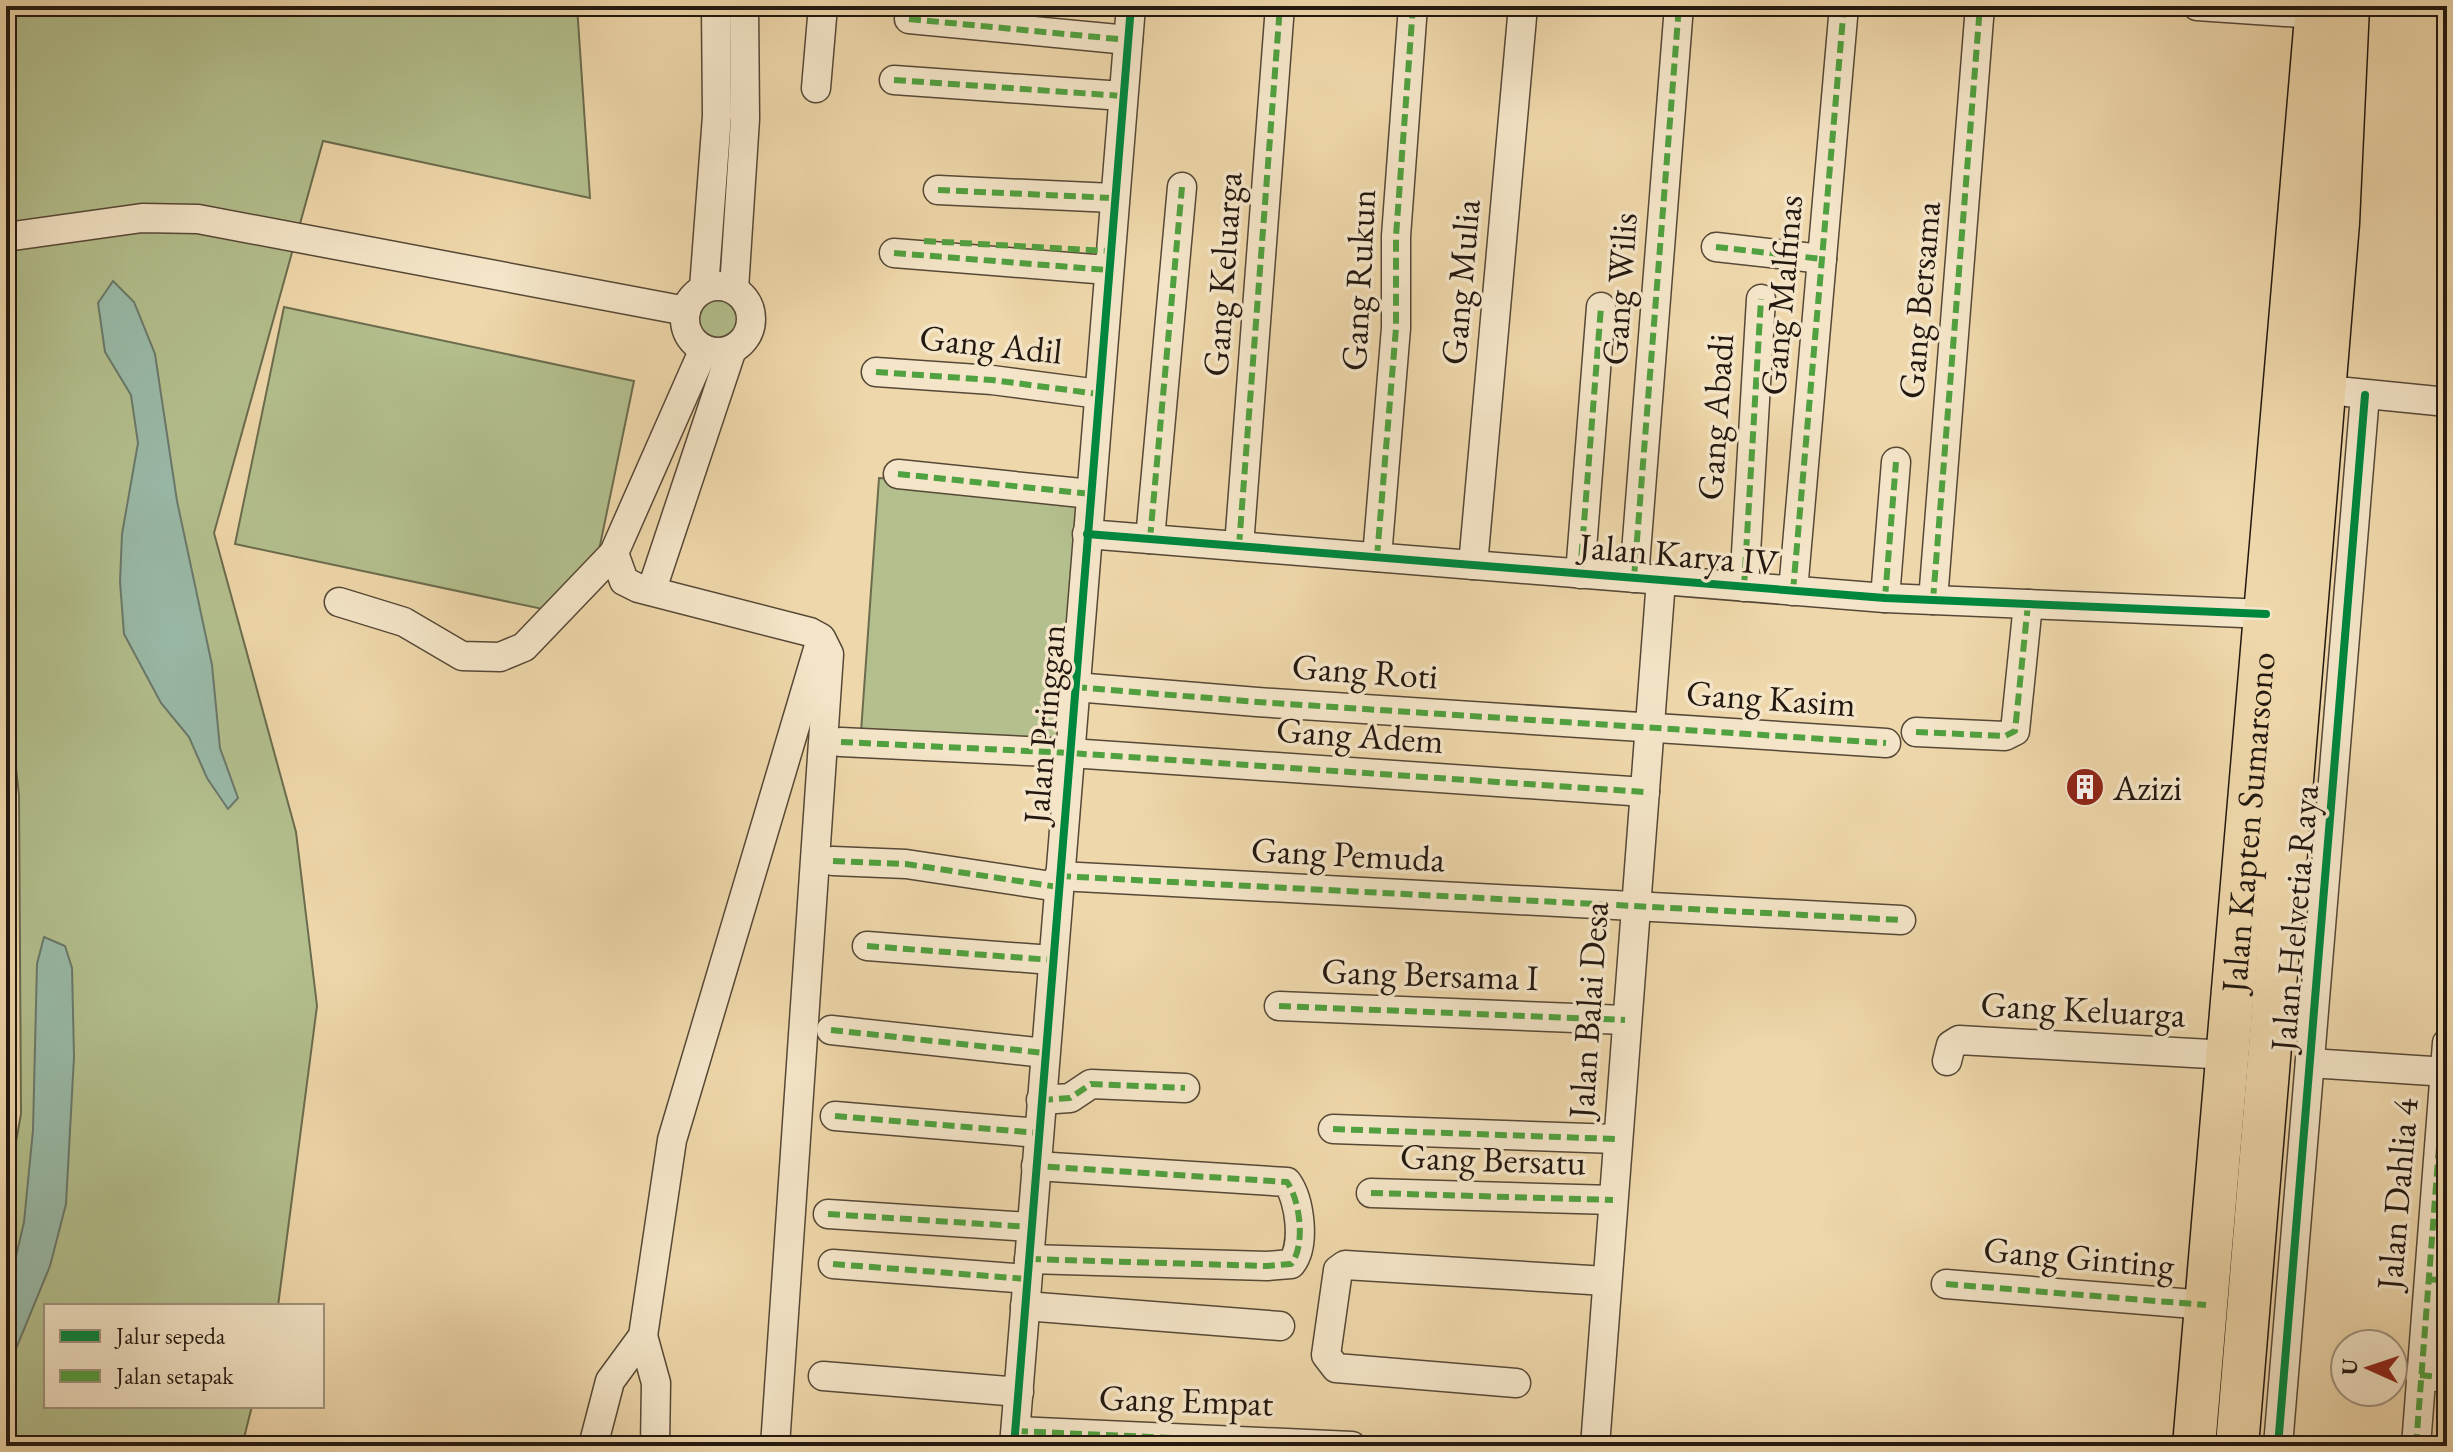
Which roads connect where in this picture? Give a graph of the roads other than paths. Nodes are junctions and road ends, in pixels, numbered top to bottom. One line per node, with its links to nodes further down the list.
1 (716, 6): 27 (street)
2 (744, 6): 28 (street)
3 (823, 6): 16 (street)
4 (1131, 6): 14 (street, Jalan Pringgan)
5 (1280, 6): 44 (street, Gang Keluarga)
6 (1413, 6): 46 (street, Gang Rukun)
7 (1523, 6): 47 (street, Gang Mulia)
8 (1679, 6): 49 (street, Gang Wilis)
9 (1844, 6): 25 (street, Gang Malfinas)
10 (1980, 6): 54 (street, Gang Bersama)
11 (2197, 6): 12 (street)
12 (2327, 9): 35 (highway, Jalan Kapten Sumarsono); 57 (highway, Jalan Kapten Sumarsono)
13 (909, 19): 14 (street)
14 (1128, 40): 17 (street, Jalan Pringgan)
15 (894, 80): 17 (street)
16 (816, 88)
17 (1123, 96): 20 (street, Jalan Pringgan)
18 (1182, 187): 43 (street)
19 (938, 190): 20 (street)
20 (1113, 198): 26 (street, Jalan Pringgan)
21 (6, 237): 31 (street)
22 (924, 241): 26 (street)
23 (1716, 247): 25 (street)
24 (894, 253): 26 (street)
25 (1822, 259): 52 (street, Gang Malfinas)
26 (1108, 261): 36 (street, Jalan Pringgan)
27 (704, 288): 28 (street); 31 (street)
28 (734, 289): 33 (street)
29 (1761, 299): 50 (street, Gang Abadi)
30 (1601, 307): 48 (street)
31 (686, 311): 32 (street)
32 (704, 349): 33 (street); 45 (street)
33 (732, 349): 51 (street)
34 (876, 372): 36 (street, Gang Adil)
35 (2323, 388): 37 (street); 112 (highway, Jalan Kapten Sumarsono)
36 (1099, 394): 41 (street, Jalan Pringgan)
37 (2365, 395): 38 (street); 79 (street, Jalan Helvetia Raya)
38 (2447, 402)
39 (1896, 462): 53 (street)
40 (898, 474): 41 (street)
41 (1091, 494): 42 (street, Jalan Pringgan)
42 (1087, 534): 43 (street, Jalan Karya IV); 59 (street, Jalan Pringgan)
43 (1150, 539): 44 (street, Jalan Karya IV)
44 (1239, 546): 46 (street, Jalan Karya IV)
45 (614, 553): 51 (street); 55 (street)
46 (1377, 557): 47 (street, Jalan Karya IV)
47 (1473, 565): 48 (street, Jalan Karya IV)
48 (1580, 574): 49 (street, Jalan Karya IV)
49 (1648, 579): 50 (street, Jalan Karya IV); 60 (street, Jalan Balai Desa)
50 (1744, 587): 52 (street, Jalan Karya IV)
51 (652, 589): 58 (street)
52 (1793, 591): 53 (street, Jalan Karya IV)
53 (1885, 598): 54 (street, Jalan Karya IV)
54 (1933, 600): 56 (street, Jalan Karya IV)
55 (339, 602)
56 (2028, 604): 57 (street, Jalan Karya IV); 61 (street)
57 (2266, 614): 77 (highway, Jalan Kapten Sumarsono)
58 (821, 638): 100 (street); 108 (street)
59 (1075, 687): 60 (street, Gang Roti); 64 (street, Jalan Pringgan)
60 (1651, 728): 63 (street, Gang Kasim); 65 (street, Jalan Balai Desa)
61 (1916, 732)
62 (841, 742): 64 (street, Gang Adem)
63 (1886, 743)
64 (1070, 753): 65 (street, Gang Adem); 67 (street, Jalan Pringgan)
65 (1645, 792): 68 (street, Jalan Balai Desa)
66 (833, 861): 67 (street, Gang Pemuda)
67 (1059, 882): 68 (street, Gang Pemuda); 71 (street, Jalan Pringgan)
68 (1634, 904): 69 (street, Gang Pemuda); 73 (street, Jalan Balai Desa)
69 (1901, 920)
70 (867, 946): 71 (street)
71 (1052, 960): 76 (street, Jalan Pringgan)
72 (1279, 1006): 73 (street, Gang Bersama I)
73 (1625, 1020): 86 (street, Jalan Balai Desa)
74 (831, 1030): 76 (street)
75 (2447, 1043): 80 (street, Jalan Dahlia 4)
76 (1045, 1053): 82 (street, Jalan Pringgan)
77 (2228, 1055): 78 (street, Gang Keluarga); 98 (highway, Jalan Kapten Sumarsono)
78 (1947, 1061)
79 (2310, 1063): 80 (street); 113 (street, Jalan Helvetia Raya)
80 (2446, 1072): 88 (street, Jalan Dahlia 4)
81 (1185, 1088): 82 (street)
82 (1041, 1100): 85 (street, Jalan Pringgan)
83 (835, 1116): 85 (street)
84 (1333, 1129): 86 (street)
85 (1039, 1133): 87 (street, Jalan Pringgan)
86 (1616, 1139): 90 (street, Jalan Balai Desa)
87 (1036, 1166): 92 (street, Jalan Pringgan); 95 (street)
88 (2442, 1176): 94 (street, Jalan Dahlia 4)
89 (1371, 1193): 90 (street, Gang Bersatu)
90 (1613, 1200): 96 (street, Jalan Balai Desa)
91 (828, 1214): 92 (street)
92 (1031, 1227): 95 (street, Jalan Pringgan)
93 (833, 1264): 95 (street)
94 (2438, 1280): 102 (street, Jalan Dahlia 4)
95 (1027, 1281): 99 (street); 104 (street, Jalan Pringgan)
96 (1606, 1281): 103 (street); 110 (street, Jalan Balai Desa)
97 (1946, 1284): 98 (street, Gang Ginting)
98 (2206, 1305): 111 (highway, Jalan Kapten Sumarsono)
99 (1280, 1326)
100 (643, 1336): 106 (street); 107 (street)
101 (823, 1376): 104 (street)
102 (2433, 1376): 114 (street, Jalan Dahlia 4)
103 (1516, 1383)
104 (1019, 1392): 105 (street, Jalan Pringgan)
105 (1015, 1439): 109 (street, Gang Empat)
106 (593, 1446)
107 (655, 1446)
108 (775, 1446)
109 (1352, 1446)
110 (1595, 1446)
111 (2194, 1446)
112 (2237, 1446)
113 (2278, 1446)
114 (2416, 1446)

